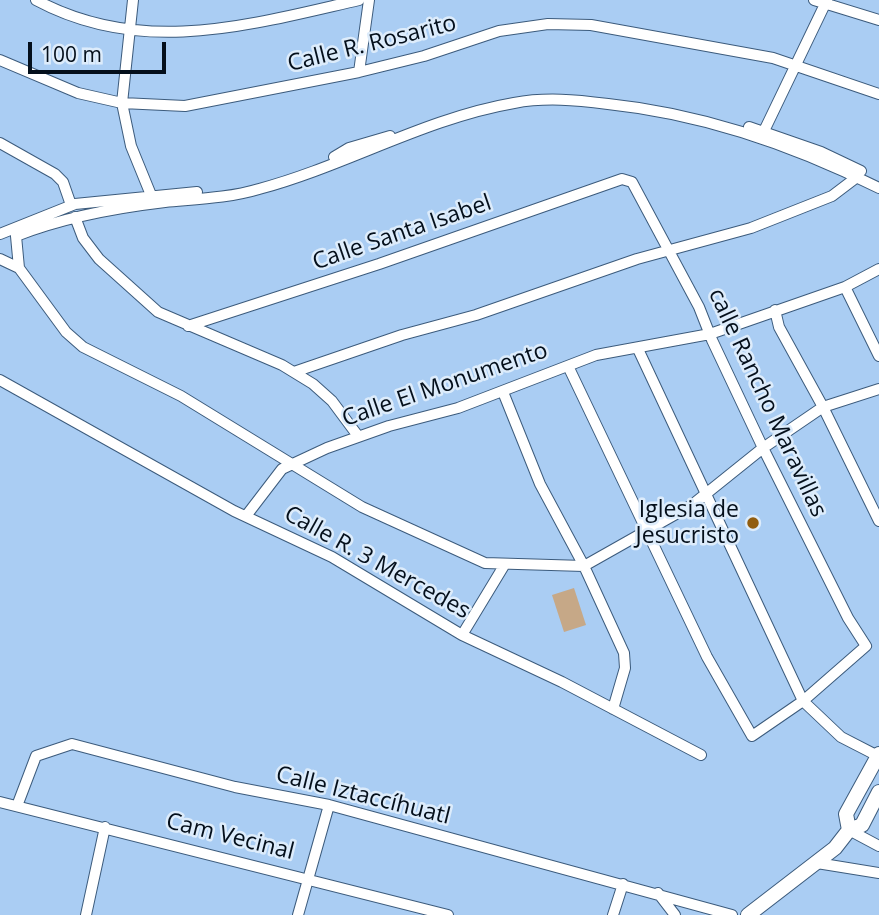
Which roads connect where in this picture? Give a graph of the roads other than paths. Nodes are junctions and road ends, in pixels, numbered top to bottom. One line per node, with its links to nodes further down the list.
1 (36, 0): 8 (street)
2 (133, 0): 8 (street)
3 (359, 0): 8 (street)
4 (369, 0): 11 (street)
5 (814, 0): 6 (street)
6 (827, 1): 7 (street); 10 (street)
7 (879, 20)
8 (129, 29): 13 (street)
9 (0, 60): 13 (street, Calle R. Rosarito)
10 (794, 64): 11 (street, Calle R. Rosarito); 12 (street, Calle R. Rosarito); 14 (street)
11 (359, 72): 13 (street, Calle R. Rosarito)
12 (879, 94)
13 (122, 103): 20 (street)
14 (764, 131): 18 (street); 20 (street)
15 (0, 143): 21 (street)
16 (856, 177): 19 (street); 22 (street); 24 (street)
17 (628, 179): 24 (street, calle Rancho Maravillas); 30 (street, Calle Santa Isabel)
18 (879, 180)
19 (879, 188)
20 (152, 195): 21 (street)
21 (71, 205): 23 (street)
22 (75, 217): 26 (street); 30 (street)
23 (2, 229)
24 (668, 251): 31 (street, calle Rancho Maravillas); 35 (street)
25 (0, 259): 26 (street)
26 (19, 268): 42 (street)
27 (879, 269): 28 (street, Calle El Monumento)
28 (845, 287): 29 (street, Calle El Monumento); 33 (street)
29 (775, 310): 31 (street, Calle El Monumento); 39 (street)
30 (188, 326): 35 (street)
31 (710, 334): 32 (street, Calle El Monumento); 41 (street, calle Rancho Maravillas)
32 (638, 349): 34 (street, Calle El Monumento); 43 (street)
33 (879, 356)
34 (568, 366): 38 (street, Calle El Monumento); 46 (street)
35 (294, 372): 40 (street)
36 (0, 380): 44 (street, Calle R. 3 Mercedes)
37 (879, 388): 39 (street)
38 (503, 392): 40 (street, Calle El Monumento); 48 (street)
39 (823, 407): 41 (street); 45 (street)
40 (358, 436): 42 (street, Calle El Monumento)
41 (763, 447): 43 (street); 50 (street, calle Rancho Maravillas)
42 (292, 463): 44 (street, Calle El Monumento); 47 (street)
43 (706, 495): 46 (street); 50 (street)
44 (246, 516): 49 (street, Calle R. 3 Mercedes)
45 (879, 521)
46 (645, 531): 48 (street); 50 (street)
47 (505, 565): 48 (street); 49 (street)
48 (584, 566): 51 (street)
49 (462, 635): 51 (street, Calle R. 3 Mercedes)
50 (803, 701): 53 (street)
51 (613, 709): 52 (street, Calle R. 3 Mercedes)
52 (701, 755)
53 (878, 755): 59 (main road)
54 (879, 792): 59 (main road)
55 (0, 802): 56 (street, Cam Vecinal)
56 (17, 806): 57 (street, Calle Iztaccíhuatl); 58 (street, Cam Vecinal)
57 (329, 806): 63 (street); 64 (street, Calle Iztaccíhuatl)
58 (105, 827): 63 (street, Cam Vecinal); 67 (street)
59 (849, 830): 60 (street); 61 (main road)
60 (879, 846)
61 (817, 863): 62 (street); 73 (main road)
62 (879, 873)
63 (310, 879): 66 (street, Cam Vecinal); 68 (street)
64 (623, 884): 65 (street, Calle Iztaccíhuatl); 70 (street)
65 (659, 894): 71 (street); 72 (street, Calle Iztaccíhuatl)
66 (420, 911): 69 (street, Cam Vecinal)
67 (86, 915)
68 (298, 915)
69 (448, 915)
70 (613, 915)
71 (675, 915)
72 (732, 915)
73 (748, 915)

